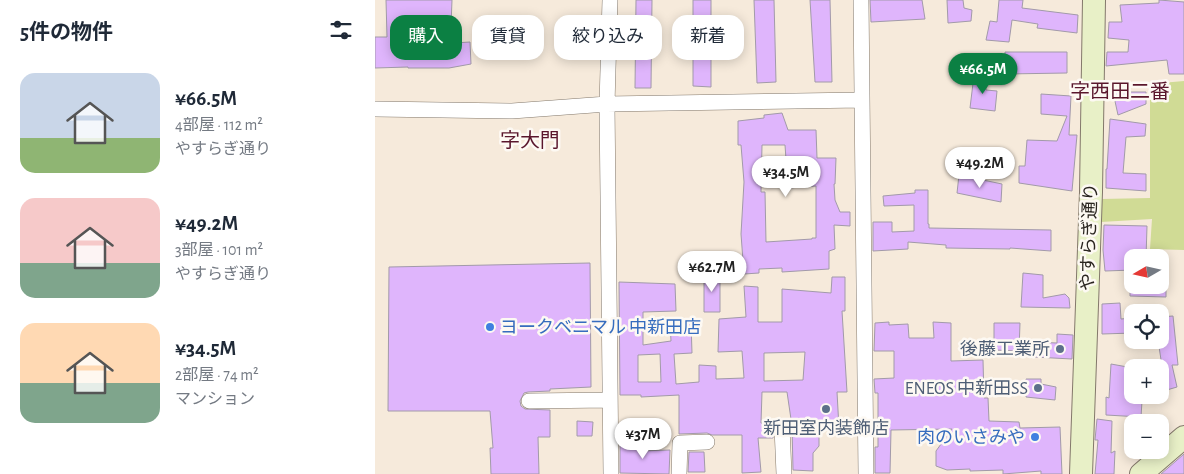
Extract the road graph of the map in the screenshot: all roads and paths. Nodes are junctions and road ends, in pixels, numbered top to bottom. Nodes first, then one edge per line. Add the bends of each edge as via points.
1 (610, 0) edge
2 (861, 0) edge
3 (1095, 0) edge
4 (862, 100) junction
5 (607, 104) junction
6 (375, 109) edge
7 (609, 400) junction
8 (529, 401) dead end
9 (783, 427) dead end
10 (1184, 437) edge
11 (707, 442) dead end
12 (611, 474) edge
13 (679, 474) edge
14 (783, 474) edge
15 (866, 474) edge
16 (1081, 474) edge
17 (1141, 474) edge

1 - 5 street
2 - 4 street
3 - 16 street, やすらぎ通り
4 - 5 street
4 - 15 street
5 - 6 street via 512,111
5 - 7 street
7 - 8 street
7 - 12 street
9 - 14 street
10 - 17 street
11 - 13 street via 680,443

